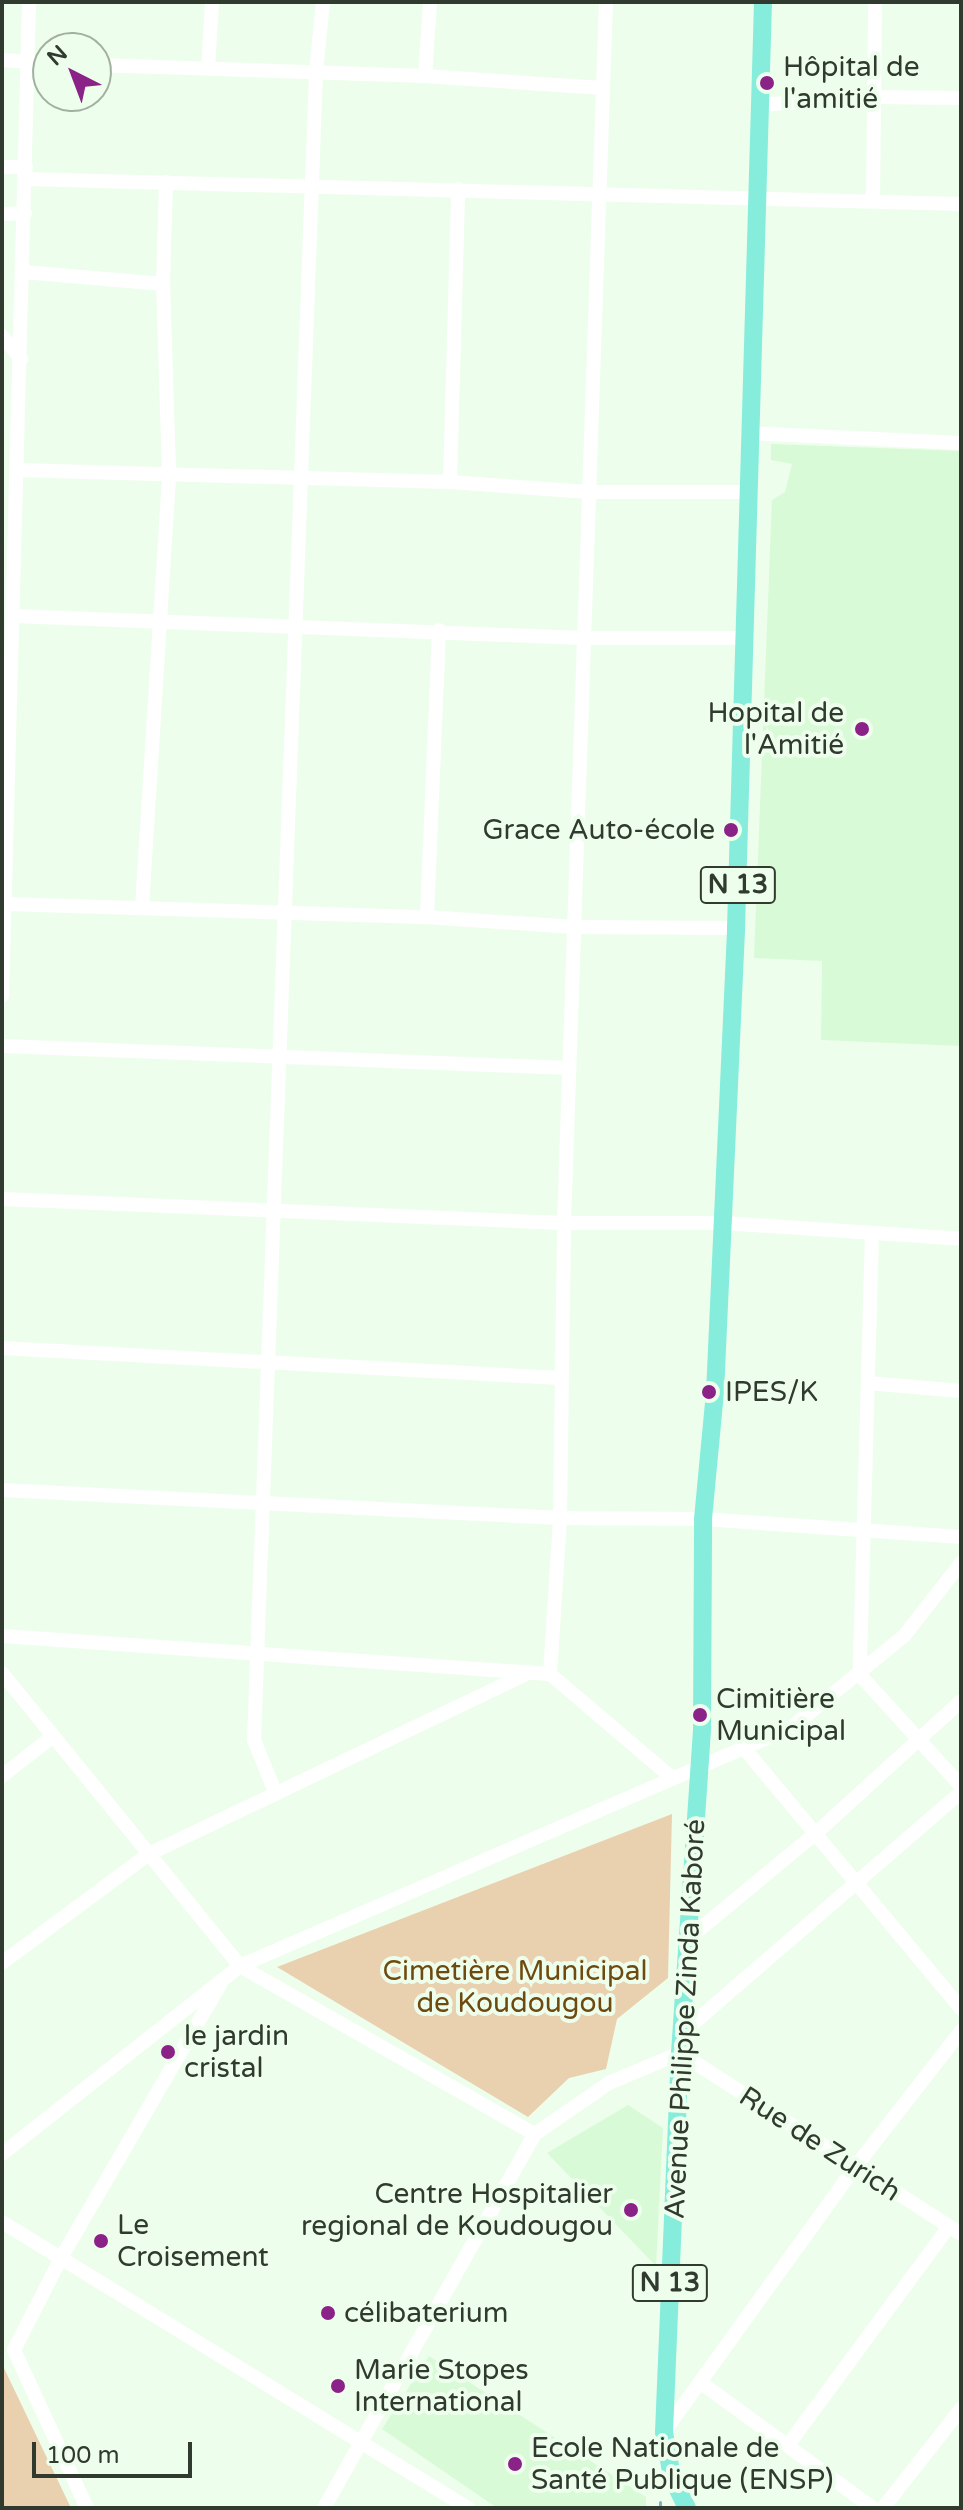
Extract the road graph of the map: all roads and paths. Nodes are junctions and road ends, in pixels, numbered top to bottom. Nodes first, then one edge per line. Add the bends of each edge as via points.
1 (29, 2) edge
2 (212, 2) edge
3 (323, 2) edge
4 (430, 2) edge
5 (606, 2) edge
6 (763, 2) edge
7 (875, 2) edge
8 (2, 60) edge
9 (25, 63) junction
10 (32, 63) edge
11 (112, 65) edge
12 (208, 68) junction
13 (316, 72) junction
14 (425, 76) junction
15 (603, 88) junction
16 (874, 97) junction
17 (961, 98) edge
18 (759, 105) junction
19 (2, 167) edge
20 (26, 173) junction
21 (166, 182) junction
22 (312, 186) junction
23 (458, 189) junction
24 (602, 194) junction
25 (758, 197) junction
26 (873, 200) junction
27 (961, 204) edge
28 (25, 213) junction
29 (2, 214) edge
30 (23, 272) junction
31 (163, 284) junction
32 (2, 336) edge
33 (21, 359) junction
34 (748, 433) junction
35 (961, 443) edge
36 (17, 470) junction
37 (169, 472) junction
38 (301, 479) junction
39 (450, 482) junction
40 (17, 489) junction
41 (589, 492) junction
42 (747, 492) junction
43 (2, 500) edge
44 (13, 616) junction
45 (163, 621) junction
46 (296, 624) junction
47 (439, 630) junction
48 (584, 638) junction
49 (744, 638) junction
50 (7, 641) edge
51 (142, 907) junction
52 (5, 911) edge
53 (286, 912) junction
54 (427, 917) junction
55 (575, 927) junction
56 (736, 928) junction
57 (2, 996) edge
58 (2, 1046) edge
59 (282, 1059) junction
60 (570, 1068) junction
61 (2, 1199) edge
62 (275, 1208) junction
63 (564, 1223) junction
64 (723, 1223) junction
65 (872, 1233) junction
66 (961, 1239) edge
67 (2, 1348) edge
68 (270, 1359) junction
69 (560, 1378) junction
70 (868, 1383) junction
71 (961, 1391) edge
72 (2, 1490) edge
73 (265, 1503) junction
74 (560, 1518) junction
75 (703, 1519) junction
76 (860, 1532) junction
77 (961, 1537) edge
78 (961, 1563) edge
79 (2, 1636) edge
80 (259, 1653) junction
81 (533, 1671) junction
82 (2, 1673) edge
83 (550, 1674) junction
84 (860, 1675) junction
85 (961, 1701) edge
86 (53, 1736) junction
87 (918, 1738) junction
88 (743, 1747) junction
89 (699, 1766) junction
90 (2, 1776) edge
91 (672, 1778) junction
92 (961, 1786) edge
93 (961, 1792) edge
94 (276, 1794) junction
95 (815, 1834) junction
96 (149, 1854) junction
97 (856, 1883) junction
98 (688, 1939) junction
99 (2, 1963) edge
100 (240, 1966) junction
101 (225, 1977) junction
102 (961, 2009) edge
103 (961, 2031) edge
104 (680, 2043) junction
105 (535, 2134) junction
106 (2, 2154) edge
107 (856, 2166) junction
108 (2, 2222) edge
109 (955, 2231) edge
110 (61, 2258) junction
111 (700, 2382) junction
112 (961, 2409) edge
113 (664, 2432) junction
114 (361, 2442) junction
115 (788, 2445) junction
116 (87, 2508) edge
117 (324, 2508) edge
118 (468, 2508) edge
119 (687, 2508) edge
120 (873, 2508) edge
121 (883, 2508) edge

1 - 9 street
2 - 12 street
3 - 13 street
4 - 14 street
5 - 15 street
6 - 18 main road, N 13
7 - 16 street
8 - 9 street
9 - 10 street
9 - 20 street
11 - 12 street
12 - 13 street
13 - 14 street
13 - 22 street
14 - 15 street
15 - 24 street
16 - 17 street
16 - 18 street
16 - 26 street
18 - 25 main road, N 13
19 - 20 street
20 - 21 street
20 - 28 street
21 - 22 street
21 - 31 street
22 - 23 street
22 - 38 street
23 - 24 street
23 - 39 street
24 - 25 street
24 - 41 street
25 - 26 street
25 - 34 main road, N 13
26 - 27 street
28 - 29 street
28 - 30 street
30 - 31 street
30 - 33 street
31 - 37 street
32 - 33 street
33 - 36 street
34 - 35 street
34 - 42 main road, N 13
36 - 37 street
36 - 40 street
37 - 38 street
37 - 45 street
38 - 39 street
38 - 46 street
39 - 41 street
40 - 43 street
40 - 44 street
41 - 42 street
41 - 48 street
42 - 49 main road, N 13
44 - 45 street
44 - 50 street
45 - 46 street
45 - 51 street
46 - 47 street
46 - 53 street
47 - 48 street
47 - 54 street
48 - 49 street
48 - 55 street
49 - 56 main road, N 13
50 - 52 street
51 - 52 street
51 - 53 street
52 - 57 street
53 - 54 street
53 - 59 street
54 - 55 street
55 - 56 street
55 - 60 street
56 - 64 main road, N 13
58 - 59 street
59 - 60 street
59 - 62 street
60 - 63 street
61 - 62 street
62 - 63 street
62 - 68 street
63 - 64 street
63 - 69 street
64 - 65 street
64 - 75 main road, N 13
65 - 66 street
65 - 70 street
67 - 68 street
68 - 69 street
68 - 73 street
69 - 74 street
70 - 71 street
70 - 76 street
72 - 73 street
73 - 74 street
73 - 80 street
74 - 75 street
74 - 83 street
75 - 76 street
75 - 89 main road, N 13
76 - 77 street
76 - 84 street
78 - 84 street via 904,1636
79 - 80 street
80 - 81 street
80 - 94 street via 254,1740
81 - 83 street
81 - 94 street
82 - 86 street
83 - 91 street
84 - 87 street
84 - 88 street via 792,1727
85 - 87 street
86 - 90 street
86 - 96 street
87 - 92 street
87 - 95 street
88 - 89 street
88 - 95 street
89 - 91 street
89 - 98 main road, Avenue Philippe Zinda Kaboré / N 13
91 - 100 street
93 - 97 street
94 - 96 street
95 - 97 street
95 - 98 street
96 - 99 street
96 - 100 street
97 - 102 street
97 - 104 street
98 - 104 main road, Avenue Philippe Zinda Kaboré / N 13
100 - 101 street
100 - 105 street
101 - 106 street
101 - 110 street
103 - 107 street
104 - 105 street
104 - 107 street, Rue de Zurich
104 - 113 main road, Avenue Philippe Zinda Kaboré / N 13
105 - 114 street
107 - 109 street, Rue de Zurich
107 - 111 street
108 - 110 street
109 - 115 street
110 - 114 street
110 - 116 street via 14,2350
111 - 113 street
111 - 115 street
112 - 121 street
113 - 119 main road, Avenue Philippe Zinda Kaboré / N 13 via 672,2477
114 - 117 street
114 - 118 street
115 - 120 street

